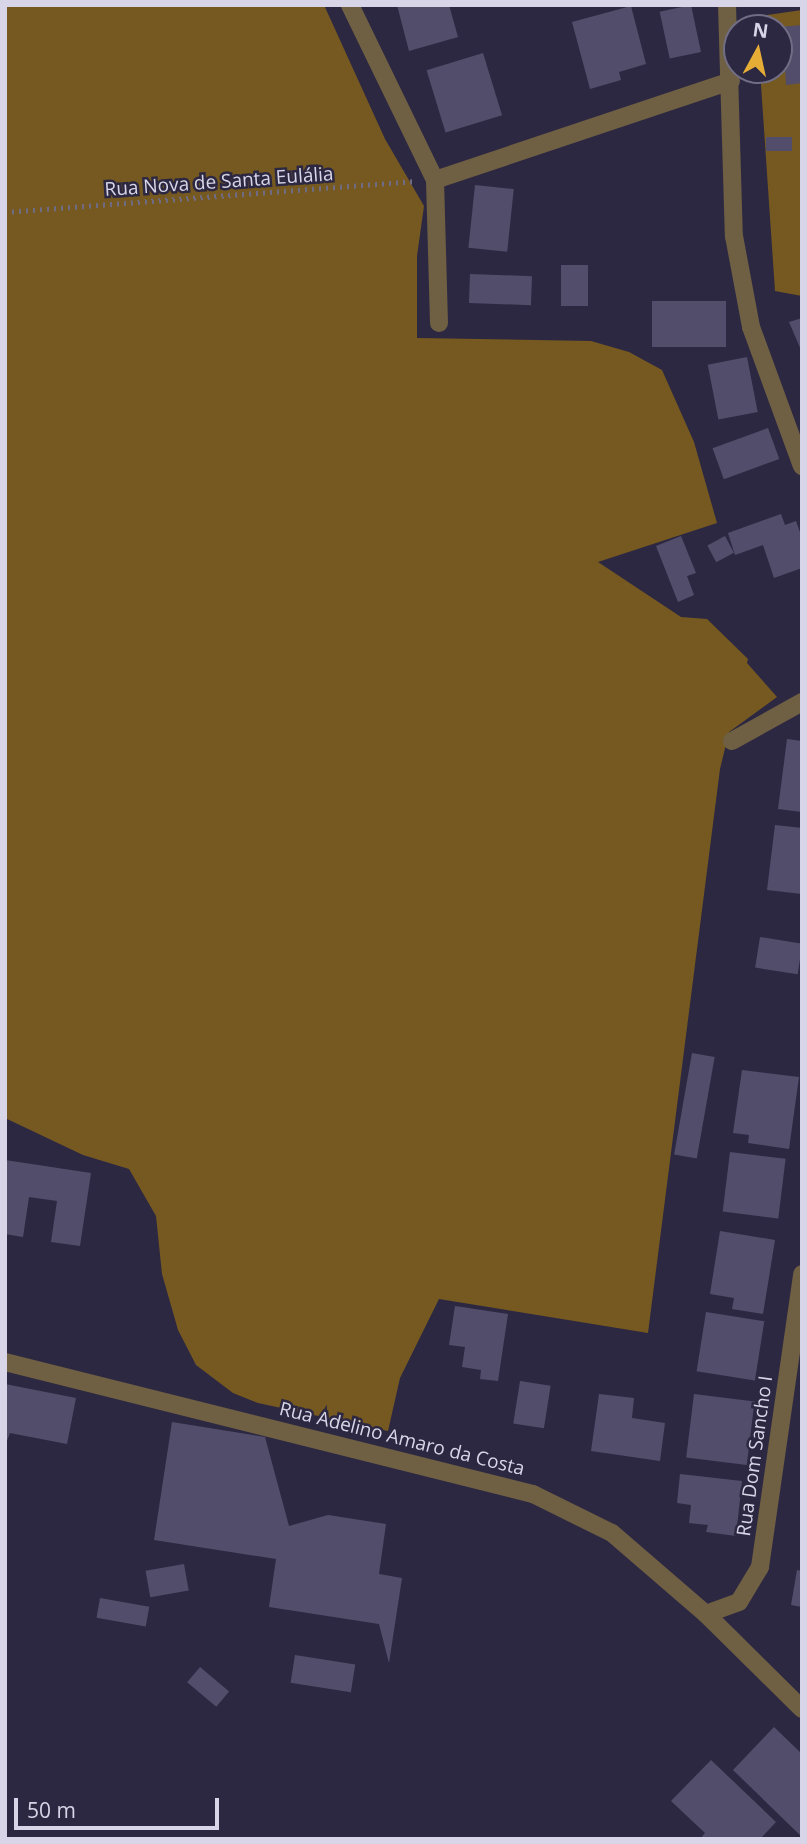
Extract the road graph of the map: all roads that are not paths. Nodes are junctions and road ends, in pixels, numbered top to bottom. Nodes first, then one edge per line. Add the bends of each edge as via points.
1 (350, 5) edge
2 (723, 84) edge
3 (731, 84) edge
4 (435, 180) junction
5 (439, 323) dead end
6 (794, 421) edge
7 (802, 467) edge
8 (802, 702) edge
9 (732, 740) dead end
10 (802, 1274) edge
11 (5, 1362) edge
12 (706, 1614) junction
13 (802, 1709) edge

1 - 4 street
2 - 4 street
3 - 6 street via 734,236 751,327
4 - 5 street
6 - 7 street
8 - 9 street
10 - 12 street, Rua Dom Sancho I via 760,1567 740,1602
11 - 12 street, Rua Adelino Amaro da Costa via 533,1494 612,1533
12 - 13 street, Rua Adelino Amaro da Costa

